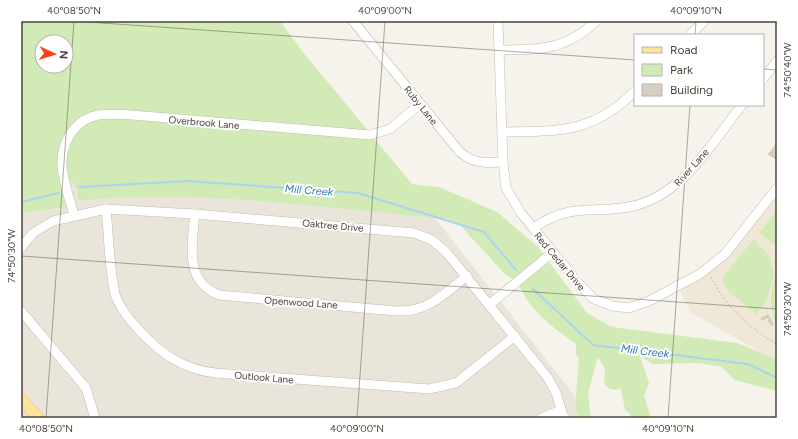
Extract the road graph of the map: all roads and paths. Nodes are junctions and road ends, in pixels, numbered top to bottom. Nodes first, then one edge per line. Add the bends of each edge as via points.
1 (353, 21) edge
2 (498, 21) edge
3 (596, 21) edge
4 (704, 21) edge
5 (691, 34) edge
6 (499, 50) junction
7 (777, 61) edge
8 (764, 78) edge
9 (634, 92) edge
10 (420, 104) junction
11 (741, 106) edge
12 (502, 132) junction
13 (503, 162) junction
14 (776, 190) edge
15 (106, 209) junction
16 (194, 214) junction
17 (74, 216) junction
18 (533, 228) junction
19 (21, 248) edge
20 (553, 252) junction
21 (707, 269) junction
22 (467, 276) junction
23 (489, 305) junction
24 (21, 311) edge
25 (515, 336) junction
26 (777, 344) edge
27 (21, 399) edge
28 (563, 414) edge
29 (38, 418) edge
30 (96, 418) edge
31 (542, 418) edge

1 - 10 street, Ruby Lane
2 - 6 street, Red Cedar Drive
3 - 6 street via 564,44 535,49
4 - 5 street
6 - 12 street, Red Cedar Drive
7 - 8 street
9 - 12 street via 614,110 581,127 550,131
10 - 13 street, Ruby Lane via 466,157 479,163
10 - 17 street, Overbrook Lane via 390,129 377,134 360,135 144,116 111,114 90,117 70,134 61,155
11 - 18 street, River Lane via 688,173 671,189 628,207 566,211
12 - 13 street, Red Cedar Drive
13 - 18 street, Red Cedar Drive via 509,194
14 - 21 street, Red Cedar Drive via 725,254
15 - 16 street, Oaktree Drive
15 - 17 street, Oaktree Drive
15 - 25 street, Outlook Lane via 113,280 123,310 158,349 179,363 195,369 215,373 429,389 456,383
16 - 22 street, Oaktree Drive via 414,233 438,244
16 - 22 street, Openwood Lane via 193,269 204,287 220,295 396,311 414,310 432,303
17 - 19 street, Oaktree Drive via 53,221 39,228
18 - 20 street, Red Cedar Drive
20 - 21 street, Red Cedar Drive via 588,294 601,303 621,308 649,302
20 - 23 street
21 - 26 path via 727,303 758,332
22 - 23 street, Oaktree Drive
23 - 25 street, Oaktree Drive
24 - 30 street via 86,388
25 - 28 street, Oaktree Drive via 548,378
27 - 29 main road
28 - 31 street

